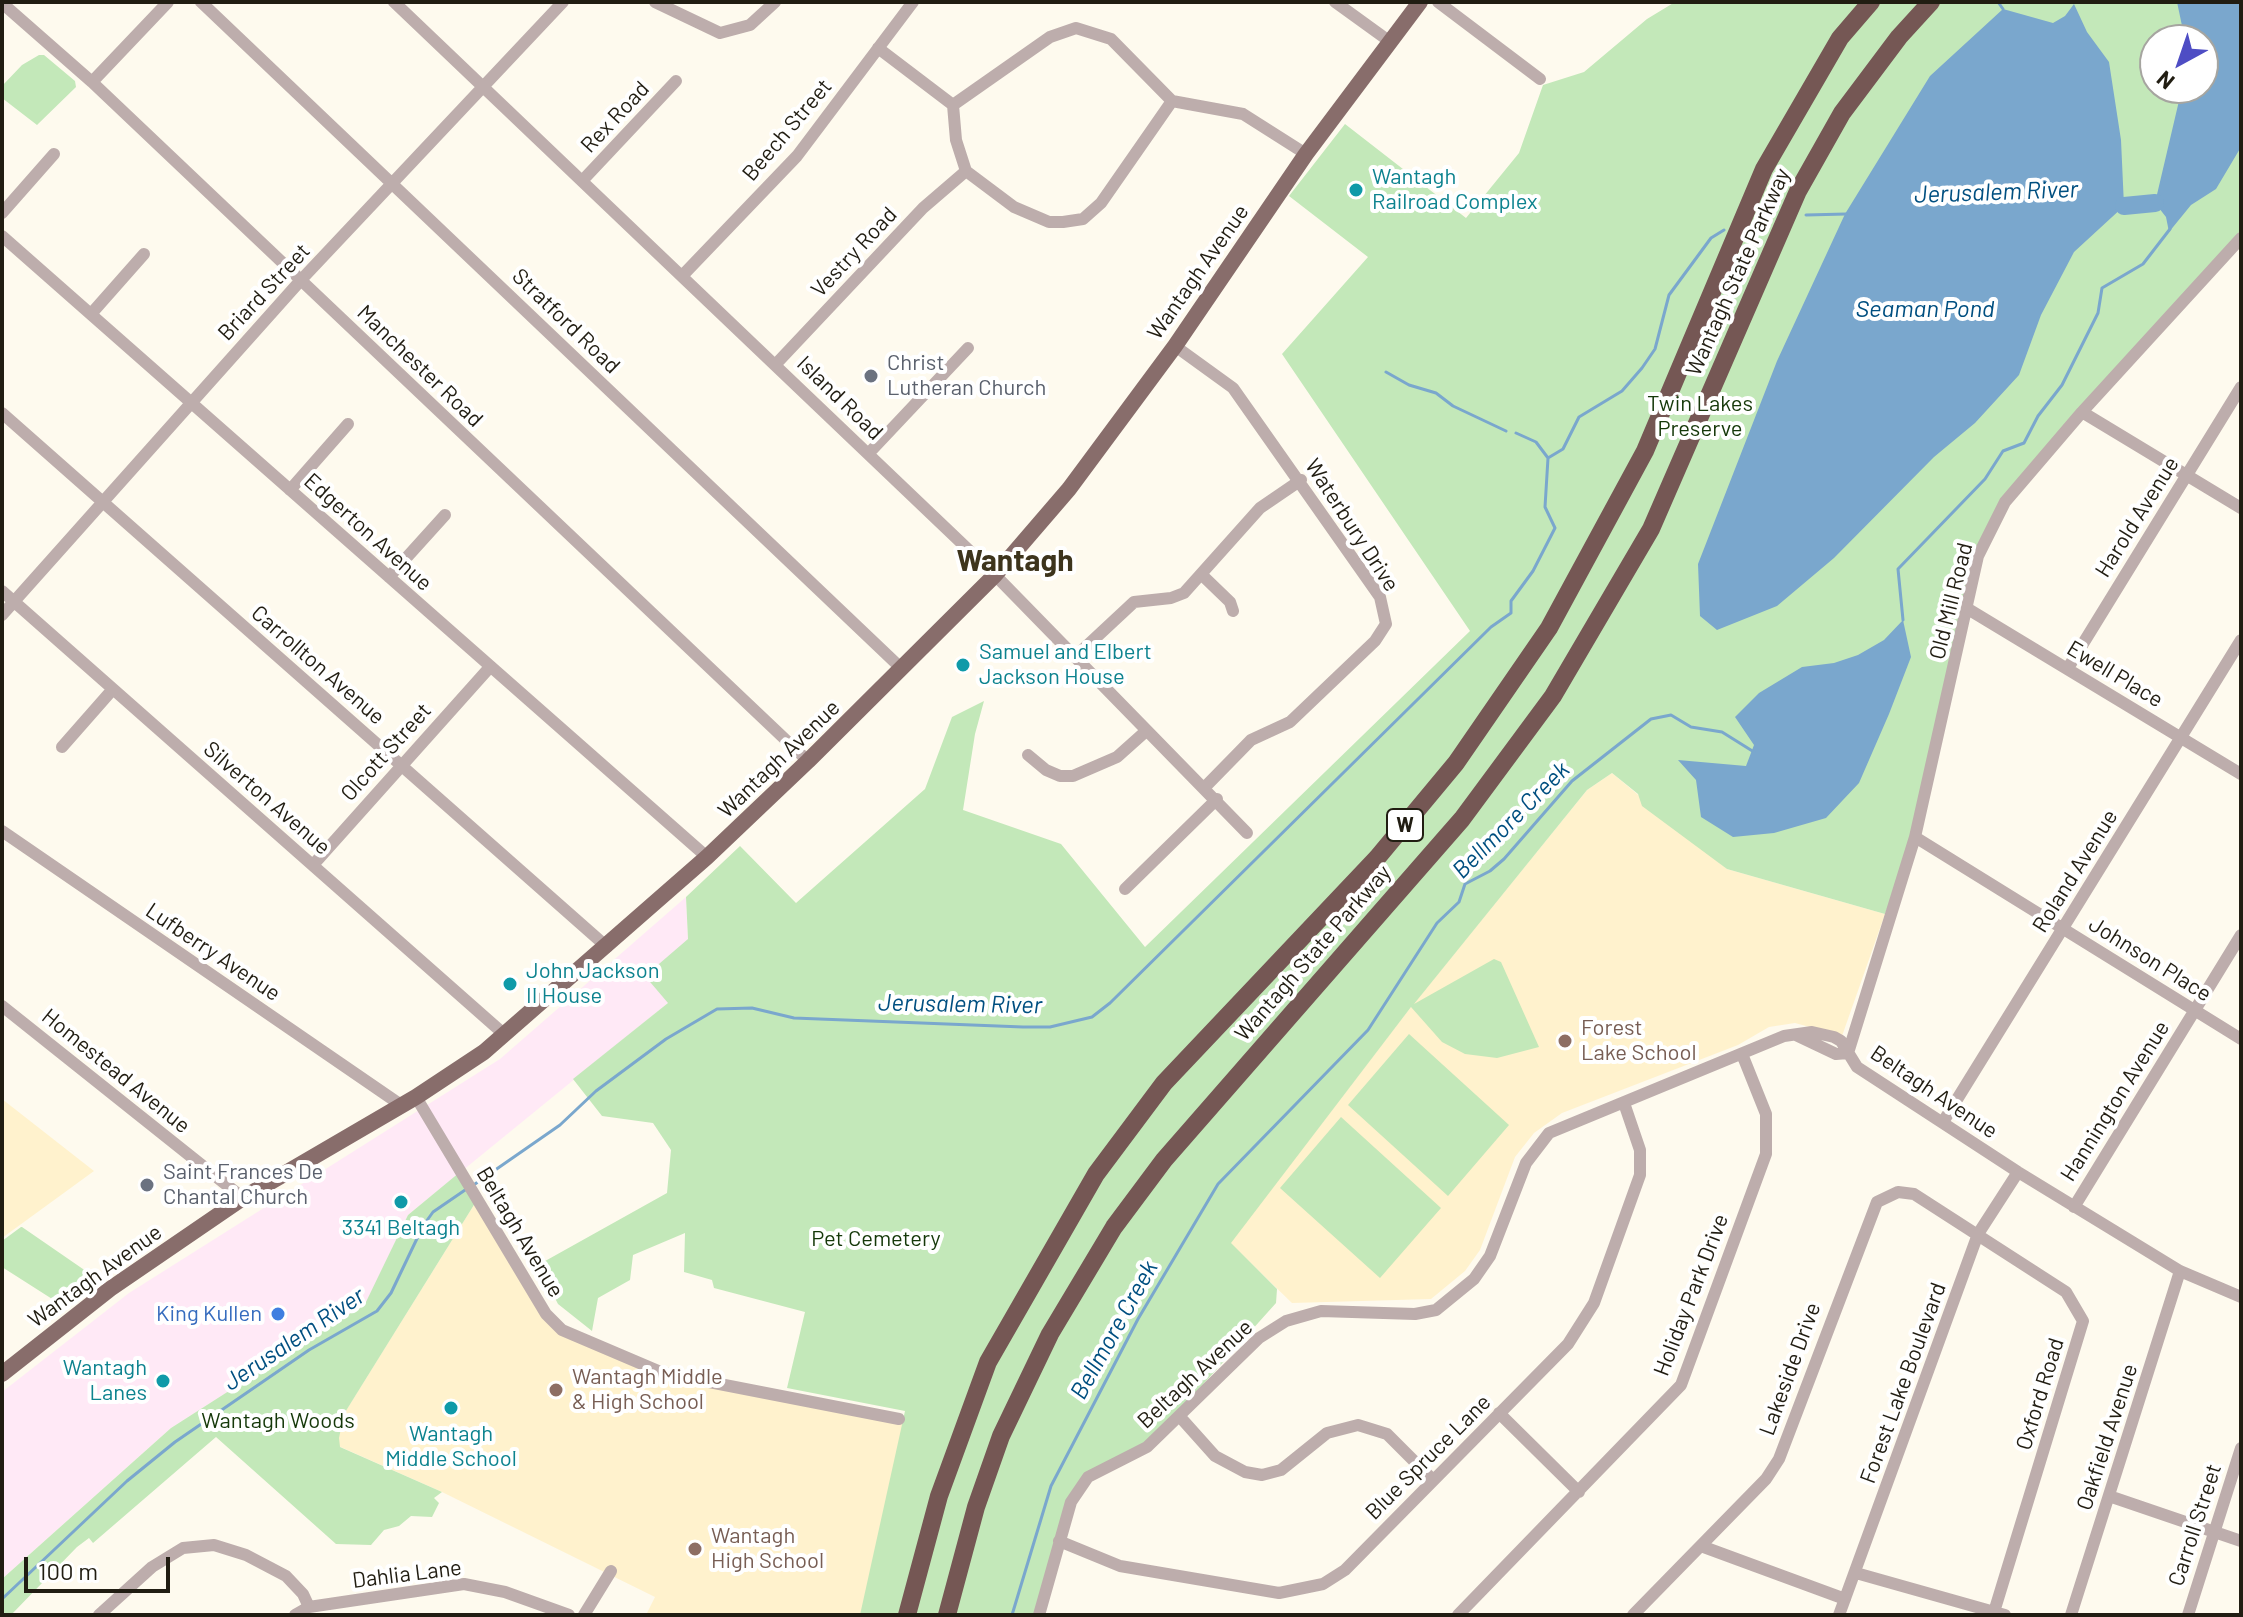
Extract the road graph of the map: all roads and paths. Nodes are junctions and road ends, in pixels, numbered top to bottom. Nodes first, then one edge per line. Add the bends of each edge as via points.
1 (168, 2) edge
2 (201, 2) edge
3 (394, 2) edge
4 (563, 2) edge
5 (655, 2) edge
6 (775, 2) edge
7 (913, 2) edge
8 (1335, 2) edge
9 (1420, 2) edge
10 (1438, 2) edge
11 (1871, 2) edge
12 (1931, 2) edge
13 (2, 3) edge
14 (1389, 41) junction
15 (878, 48) junction
16 (1540, 79) dead end
17 (676, 81) dead end
18 (92, 82) junction
19 (484, 87) junction
20 (1172, 101) junction
21 (953, 105) junction
22 (54, 154) dead end
23 (1306, 154) junction
24 (966, 171) junction
25 (582, 181) junction
26 (392, 184) junction
27 (2, 213) edge
28 (2, 236) edge
29 (2241, 238) edge
30 (144, 254) dead end
31 (682, 276) junction
32 (301, 280) junction
33 (91, 314) junction
34 (1175, 346) junction
35 (968, 348) dead end
36 (776, 364) junction
37 (2241, 387) edge
38 (190, 402) junction
39 (2082, 412) junction
40 (2, 413) edge
41 (348, 424) dead end
42 (869, 453) junction
43 (2187, 475) junction
44 (1301, 480) junction
45 (290, 490) junction
46 (102, 501) junction
47 (2241, 508) edge
48 (445, 515) dead end
49 (995, 575) junction
50 (1202, 575) junction
51 (389, 577) junction
52 (2, 591) edge
53 (14, 601) junction
54 (1968, 609) junction
55 (1233, 611) dead end
56 (2, 615) edge
57 (2241, 640) edge
58 (1075, 657) junction
59 (490, 667) junction
60 (2068, 668) junction
61 (902, 669) junction
62 (113, 689) junction
63 (1145, 732) junction
64 (2181, 737) junction
65 (62, 747) dead end
66 (1028, 755) dead end
67 (808, 761) junction
68 (401, 766) junction
69 (2241, 774) edge
70 (1205, 787) junction
71 (1217, 799) junction
72 (2, 831) edge
73 (1247, 833) dead end
74 (1915, 837) junction
75 (707, 857) junction
76 (313, 865) junction
77 (1125, 889) dead end
78 (2062, 929) junction
79 (2241, 935) edge
80 (607, 947) junction
81 (2, 1006) edge
82 (2195, 1010) junction
83 (505, 1035) junction
84 (2241, 1039) edge
85 (1848, 1053) junction
86 (1742, 1054) junction
87 (409, 1101) junction
88 (1624, 1103) junction
89 (1943, 1122) junction
90 (2018, 1172) junction
91 (243, 1198) junction
92 (2074, 1207) junction
93 (1978, 1234) junction
94 (2180, 1271) junction
95 (2240, 1295) edge
96 (2, 1374) edge
97 (1499, 1413) junction
98 (1181, 1418) junction
99 (899, 1419) dead end
100 (2241, 1448) edge
101 (1433, 1480) junction
102 (1579, 1492) junction
103 (2109, 1496) junction
104 (2214, 1530) junction
105 (1059, 1541) junction
106 (2241, 1541) edge
107 (1701, 1546) junction
108 (611, 1571) dead end
109 (1856, 1573) junction
110 (1845, 1599) junction
111 (309, 1607) junction
112 (1999, 1613) edge
113 (99, 1615) edge
114 (295, 1615) edge
115 (569, 1615) edge
116 (584, 1615) edge
117 (907, 1615) edge
118 (947, 1615) edge
119 (1039, 1615) edge
120 (1458, 1615) edge
121 (1633, 1615) edge
122 (1839, 1615) edge
123 (2071, 1615) edge
124 (2188, 1615) edge

1 - 18 street
2 - 26 street, Stratford Road
3 - 19 street, Island Road
4 - 19 street, Briard Street
5 - 6 street via 720,33 750,25
7 - 15 street, Beech Street
8 - 14 street
9 - 14 main road, Wantagh Avenue
10 - 16 street
11 - 117 highway, Wantagh State Parkway / W via 1840,38 1764,169 1645,451 1549,628 1456,763 1377,858 1164,1083 1073,1212 988,1362 939,1496
12 - 118 highway, Wantagh State Parkway / W via 1842,113 1798,191 1651,529 1553,696 1462,819 1164,1160 1114,1227 1050,1334 1001,1436
13 - 18 street, Manchester Road
14 - 23 main road, Wantagh Avenue
15 - 21 street
15 - 31 street, Beech Street via 797,156
17 - 25 street, Rex Road
18 - 32 street, Manchester Road
19 - 25 street, Island Road
19 - 26 street, Briard Street
20 - 21 street via 1111,39 1076,28 1050,37
20 - 23 street via 1243,114
20 - 24 street via 1101,203 1083,219 1049,222 1014,207
21 - 24 street
22 - 27 street
23 - 34 main road, Wantagh Avenue
24 - 36 street, Vestry Road via 923,208
25 - 31 street, Island Road
26 - 32 street, Briard Street
26 - 61 street, Stratford Road
28 - 33 street, Edgerton Avenue
29 - 39 street, Old Mill Road
30 - 33 street
31 - 36 street, Island Road
32 - 38 street, Briard Street
32 - 67 street, Manchester Road
33 - 38 street, Edgerton Avenue
34 - 44 street, Waterbury Drive via 1233,388
34 - 49 main road, Wantagh Avenue via 1069,489
35 - 42 street
36 - 42 street, Island Road
37 - 43 street, Harold Avenue
38 - 45 street, Edgerton Avenue
38 - 46 street, Briard Street
39 - 43 street
39 - 54 street, Old Mill Road via 2005,502 1978,556
40 - 46 street, Carrollton Avenue
41 - 45 street
42 - 49 street, Island Road
43 - 47 street
43 - 60 street, Harold Avenue
44 - 50 street via 1260,508
44 - 70 street, Waterbury Drive via 1380,597 1386,624 1375,641 1290,722 1251,740
45 - 51 street, Edgerton Avenue
46 - 53 street, Briard Street
46 - 68 street, Carrollton Avenue
48 - 51 street
49 - 58 street, Island Road
49 - 61 main road, Wantagh Avenue
50 - 55 street
50 - 58 street via 1178,597 1126,606
51 - 59 street, Edgerton Avenue
52 - 53 street, Silverton Avenue
53 - 56 street, Briard Street
53 - 62 street, Silverton Avenue
54 - 60 street, Ewell Place
54 - 74 street, Old Mill Road
57 - 64 street, Roland Avenue
58 - 63 street, Island Road
59 - 68 street, Olcott Street
59 - 75 street, Edgerton Avenue
60 - 64 street, Ewell Place
61 - 67 main road, Wantagh Avenue
62 - 65 street
62 - 76 street, Silverton Avenue
63 - 66 street via 1117,757 1073,776 1046,770
63 - 70 street, Island Road
64 - 69 street, Ewell Place
64 - 78 street, Roland Avenue
67 - 75 main road, Wantagh Avenue
68 - 76 street, Olcott Street
68 - 80 street, Carrollton Avenue
70 - 71 street, Island Road
71 - 73 street, Island Road
71 - 77 street
72 - 87 street, Lufberry Avenue
74 - 78 street, Johnson Place
74 - 85 street, Old Mill Road
75 - 80 main road, Wantagh Avenue
76 - 83 street, Silverton Avenue
78 - 82 street, Johnson Place
78 - 89 street, Roland Avenue
79 - 82 street, Hannington Avenue
80 - 83 main road, Wantagh Avenue
81 - 91 street, Homestead Avenue
82 - 84 street, Johnson Place
82 - 92 street, Hannington Avenue
83 - 87 main road, Wantagh Avenue
85 - 86 street, Beltagh Avenue via 1834,1037 1812,1032 1774,1039
85 - 89 street, Beltagh Avenue via 1857,1067
86 - 88 street, Beltagh Avenue
86 - 102 street, Holiday Park Drive via 1766,1114 1766,1154 1692,1360 1681,1385
87 - 91 main road, Wantagh Avenue
87 - 99 street, Beltagh Avenue via 467,1183 546,1314 562,1330 663,1373
88 - 97 street, Blue Spruce Lane via 1640,1150 1640,1175 1594,1303 1568,1344
88 - 98 street, Beltagh Avenue via 1567,1123 1542,1140 1526,1163 1490,1256 1456,1297 1436,1310 1415,1314 1321,1311 1286,1321 1259,1338
89 - 90 street, Beltagh Avenue
90 - 92 street, Beltagh Avenue
90 - 93 street, Forest Lake Boulevard
91 - 96 main road, Wantagh Avenue via 103,1294
92 - 94 street, Beltagh Avenue
93 - 107 street, Lakeside Drive via 1914,1194 1898,1192 1877,1202 1779,1459
93 - 109 street, Forest Lake Boulevard
93 - 112 street, Oxford Road via 2066,1292 2083,1321
94 - 95 street, Beltagh Avenue
94 - 103 street, Oakfield Avenue
97 - 101 street, Blue Spruce Lane
97 - 102 street
98 - 101 street via 1215,1456 1245,1472 1281,1470 1327,1433 1358,1425 1387,1434
98 - 105 street, Beltagh Avenue via 1147,1447 1088,1477 1071,1502
100 - 104 street, Carroll Street
101 - 105 street, Blue Spruce Lane via 1345,1570 1304,1591 1279,1593 1120,1566
102 - 120 street, Holiday Park Drive
103 - 104 street
103 - 123 street, Oakfield Avenue
104 - 106 street
104 - 124 street, Carroll Street
105 - 119 street, Beltagh Avenue
107 - 110 street
107 - 121 street, Lakeside Drive
108 - 116 street
109 - 110 street, Forest Lake Boulevard
109 - 112 street
110 - 122 street, Forest Lake Boulevard
111 - 113 street via 286,1576 214,1545 183,1548 152,1567
111 - 114 street, Dahlia Lane
111 - 115 street, Dahlia Lane via 464,1584

